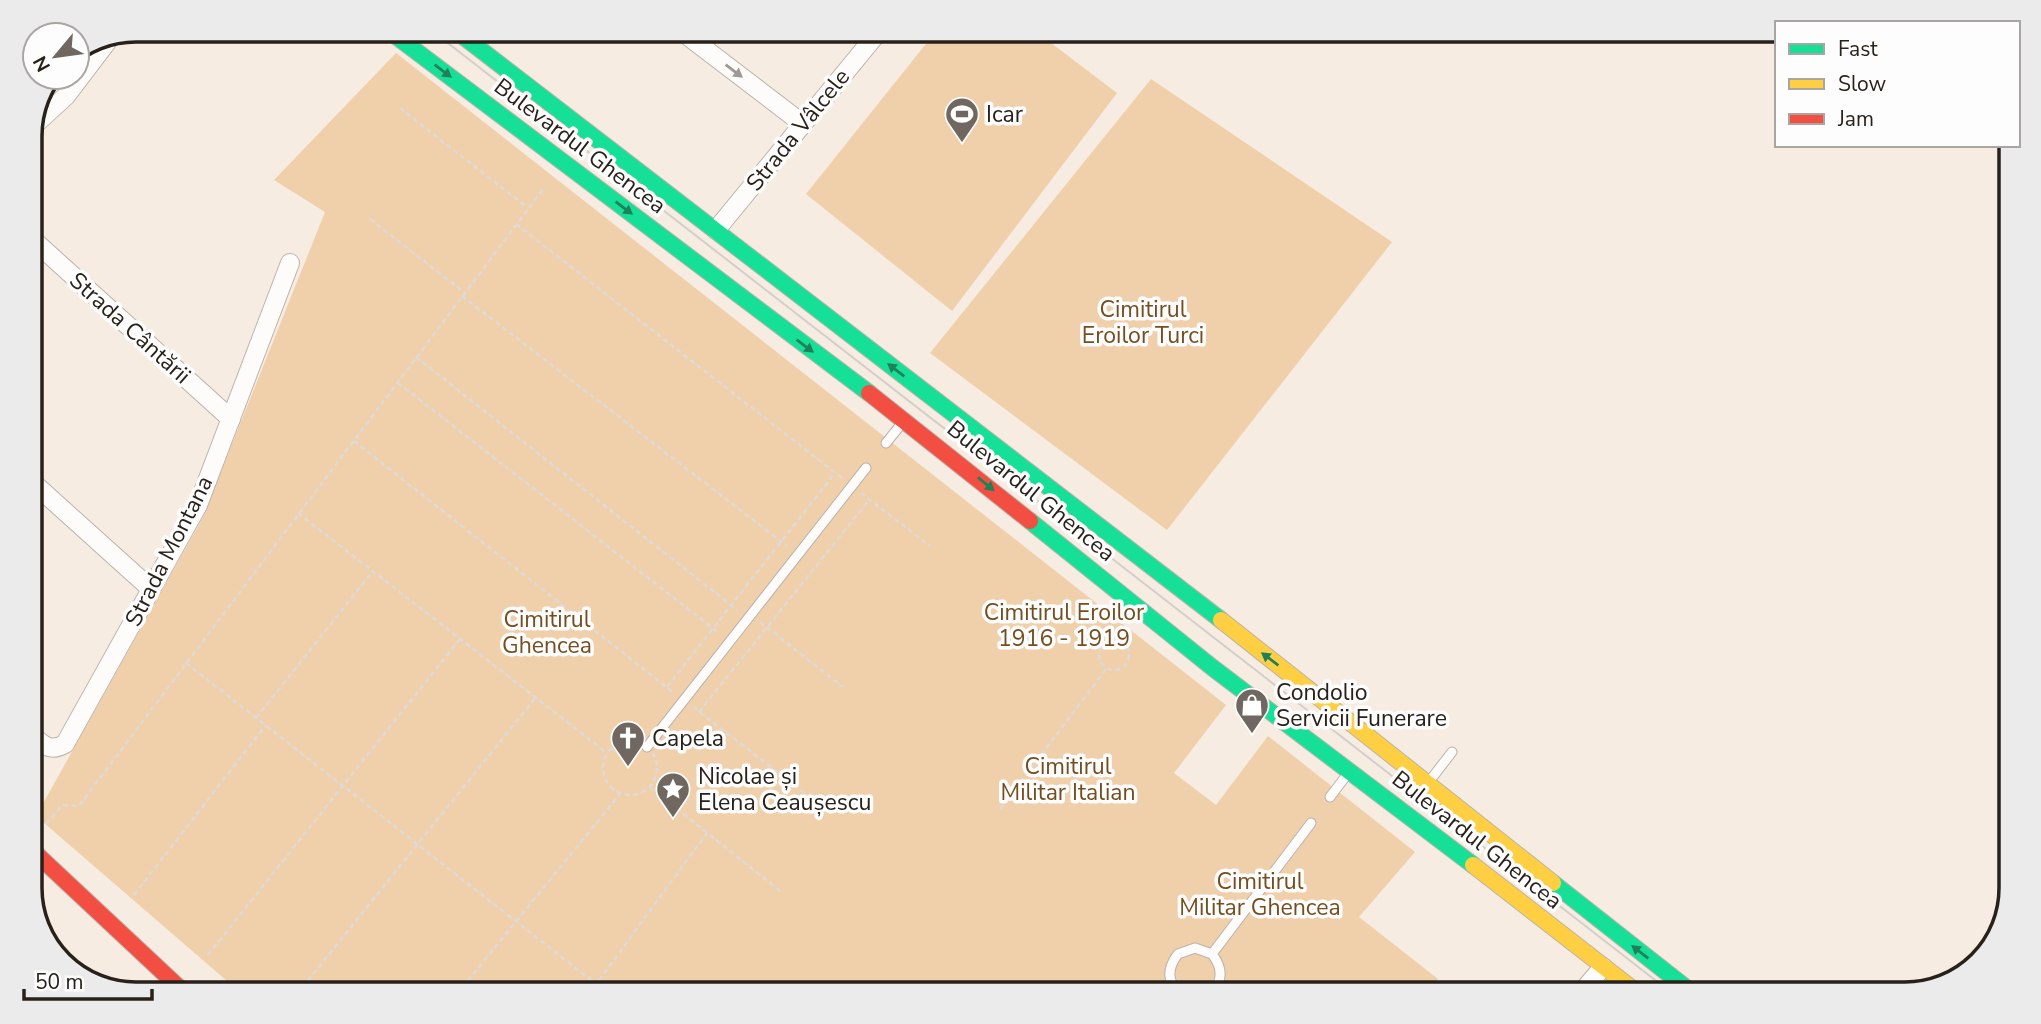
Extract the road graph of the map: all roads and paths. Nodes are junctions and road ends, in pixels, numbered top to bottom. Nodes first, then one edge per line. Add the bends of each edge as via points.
1 (404, 42) edge
2 (471, 42) edge
3 (696, 42) edge
4 (870, 42) edge
5 (102, 48) edge
6 (400, 108) dead end
7 (45, 116) edge
8 (803, 124) junction
9 (544, 188) dead end
10 (528, 208) junction
11 (370, 219) dead end
12 (516, 224) junction
13 (716, 230) junction
14 (42, 248) edge
15 (290, 263) dead end
16 (463, 294) junction
17 (416, 358) junction
18 (397, 382) junction
19 (925, 392) junction
20 (231, 419) junction
21 (904, 420) junction
22 (353, 440) junction
23 (886, 443) dead end
24 (866, 468) dead end
25 (835, 473) junction
26 (852, 486) junction
27 (42, 491) edge
28 (869, 500) junction
29 (298, 513) junction
30 (781, 542) junction
31 (930, 546) dead end
32 (798, 555) junction
33 (373, 571) junction
34 (151, 589) junction
35 (731, 606) junction
36 (749, 617) junction
37 (767, 627) junction
38 (713, 629) junction
39 (460, 639) junction
40 (730, 642) junction
41 (186, 663) junction
42 (1107, 668) junction
43 (667, 687) junction
44 (843, 687) dead end
45 (536, 697) junction
46 (684, 700) junction
47 (699, 712) junction
48 (256, 718) junction
49 (265, 725) junction
50 (42, 744) edge
51 (647, 747) junction
52 (1452, 752) dead end
53 (607, 753) junction
54 (1361, 756) junction
55 (1427, 784) junction
56 (342, 786) junction
57 (650, 788) junction
58 (620, 794) junction
59 (807, 795) dead end
60 (1330, 797) dead end
61 (1000, 808) dead end
62 (1311, 823) dead end
63 (42, 828) edge
64 (708, 833) junction
65 (417, 844) junction
66 (42, 859) edge
67 (780, 891) dead end
68 (134, 895) dead end
69 (516, 922) junction
70 (1212, 954) junction
71 (208, 955) dead end
72 (1603, 967) junction
73 (173, 982) edge
74 (307, 982) edge
75 (467, 982) edge
76 (593, 982) edge
77 (597, 982) edge
78 (1172, 982) edge
79 (1218, 982) edge
80 (1590, 982) edge
81 (1623, 982) edge
82 (1679, 982) edge

1 -> 21 main road, Bulevardul Ghencea
2 - 13 main road, Bulevardul Ghencea
3 -> 8 street
4 - 8 street, Strada Vâlcele
5 - 7 street
6 - 10 path
8 - 13 street, Strada Vâlcele
9 - 10 path
10 - 12 path
11 - 16 path
12 - 16 path
12 - 25 path
19 -> 13 main road, Bulevardul Ghencea
14 - 20 street, Strada Cântării
15 - 20 street, Strada Montana
16 - 17 path
16 - 30 path
17 - 18 path
17 - 35 path
18 - 22 path
18 - 38 path
19 - 21 main road
54 -> 19 main road, Bulevardul Ghencea
20 - 34 street, Strada Montana via 198,505
21 - 23 lane
21 -> 54 main road, Bulevardul Ghencea via 1213,668
22 - 29 path
22 - 43 path
24 - 26 lane
25 - 26 path
25 - 30 path
26 - 28 path
26 - 32 lane
27 - 34 street
28 - 31 path
28 - 37 path
29 - 33 path
29 - 41 path
30 - 32 path
30 - 35 path
32 - 36 lane
33 - 39 path
33 - 48 path
34 - 50 street, Strada Montana via 65,744 47,748
35 - 36 path
35 - 38 path
36 - 37 path
36 - 40 lane
37 - 44 path
37 - 47 path
38 - 40 path
38 - 43 path
39 - 45 path
39 - 56 path
40 - 46 lane
41 - 48 path
41 - 63 path via 79,806 63,806
42 - 42 path via 1117,670 1128,662 1124,643 1115,640 1102,647 1101,661
42 - 61 path
43 - 46 path
45 - 53 path
45 - 65 path
46 - 47 path
46 - 51 lane
47 - 59 path
48 - 49 path
49 - 56 path
49 - 68 path
51 - 53 path via 621,742
51 - 57 path via 657,771
52 - 55 lane
53 - 58 path via 604,779
54 - 55 main road, Bulevardul Ghencea
54 - 60 lane
54 - 72 main road, Bulevardul Ghencea
82 -> 55 main road, Bulevardul Ghencea
56 - 65 path
56 - 71 path
57 - 58 path via 634,796
57 - 64 path
58 - 69 path
62 - 70 lane
64 - 67 path
64 - 77 path
65 - 69 path
65 - 74 path
66 - 73 main road
69 - 75 path
69 - 76 path
70 - 78 lane via 1186,950 1172,961
70 - 79 lane
72 - 80 street
72 - 81 main road, Bulevardul Ghencea

